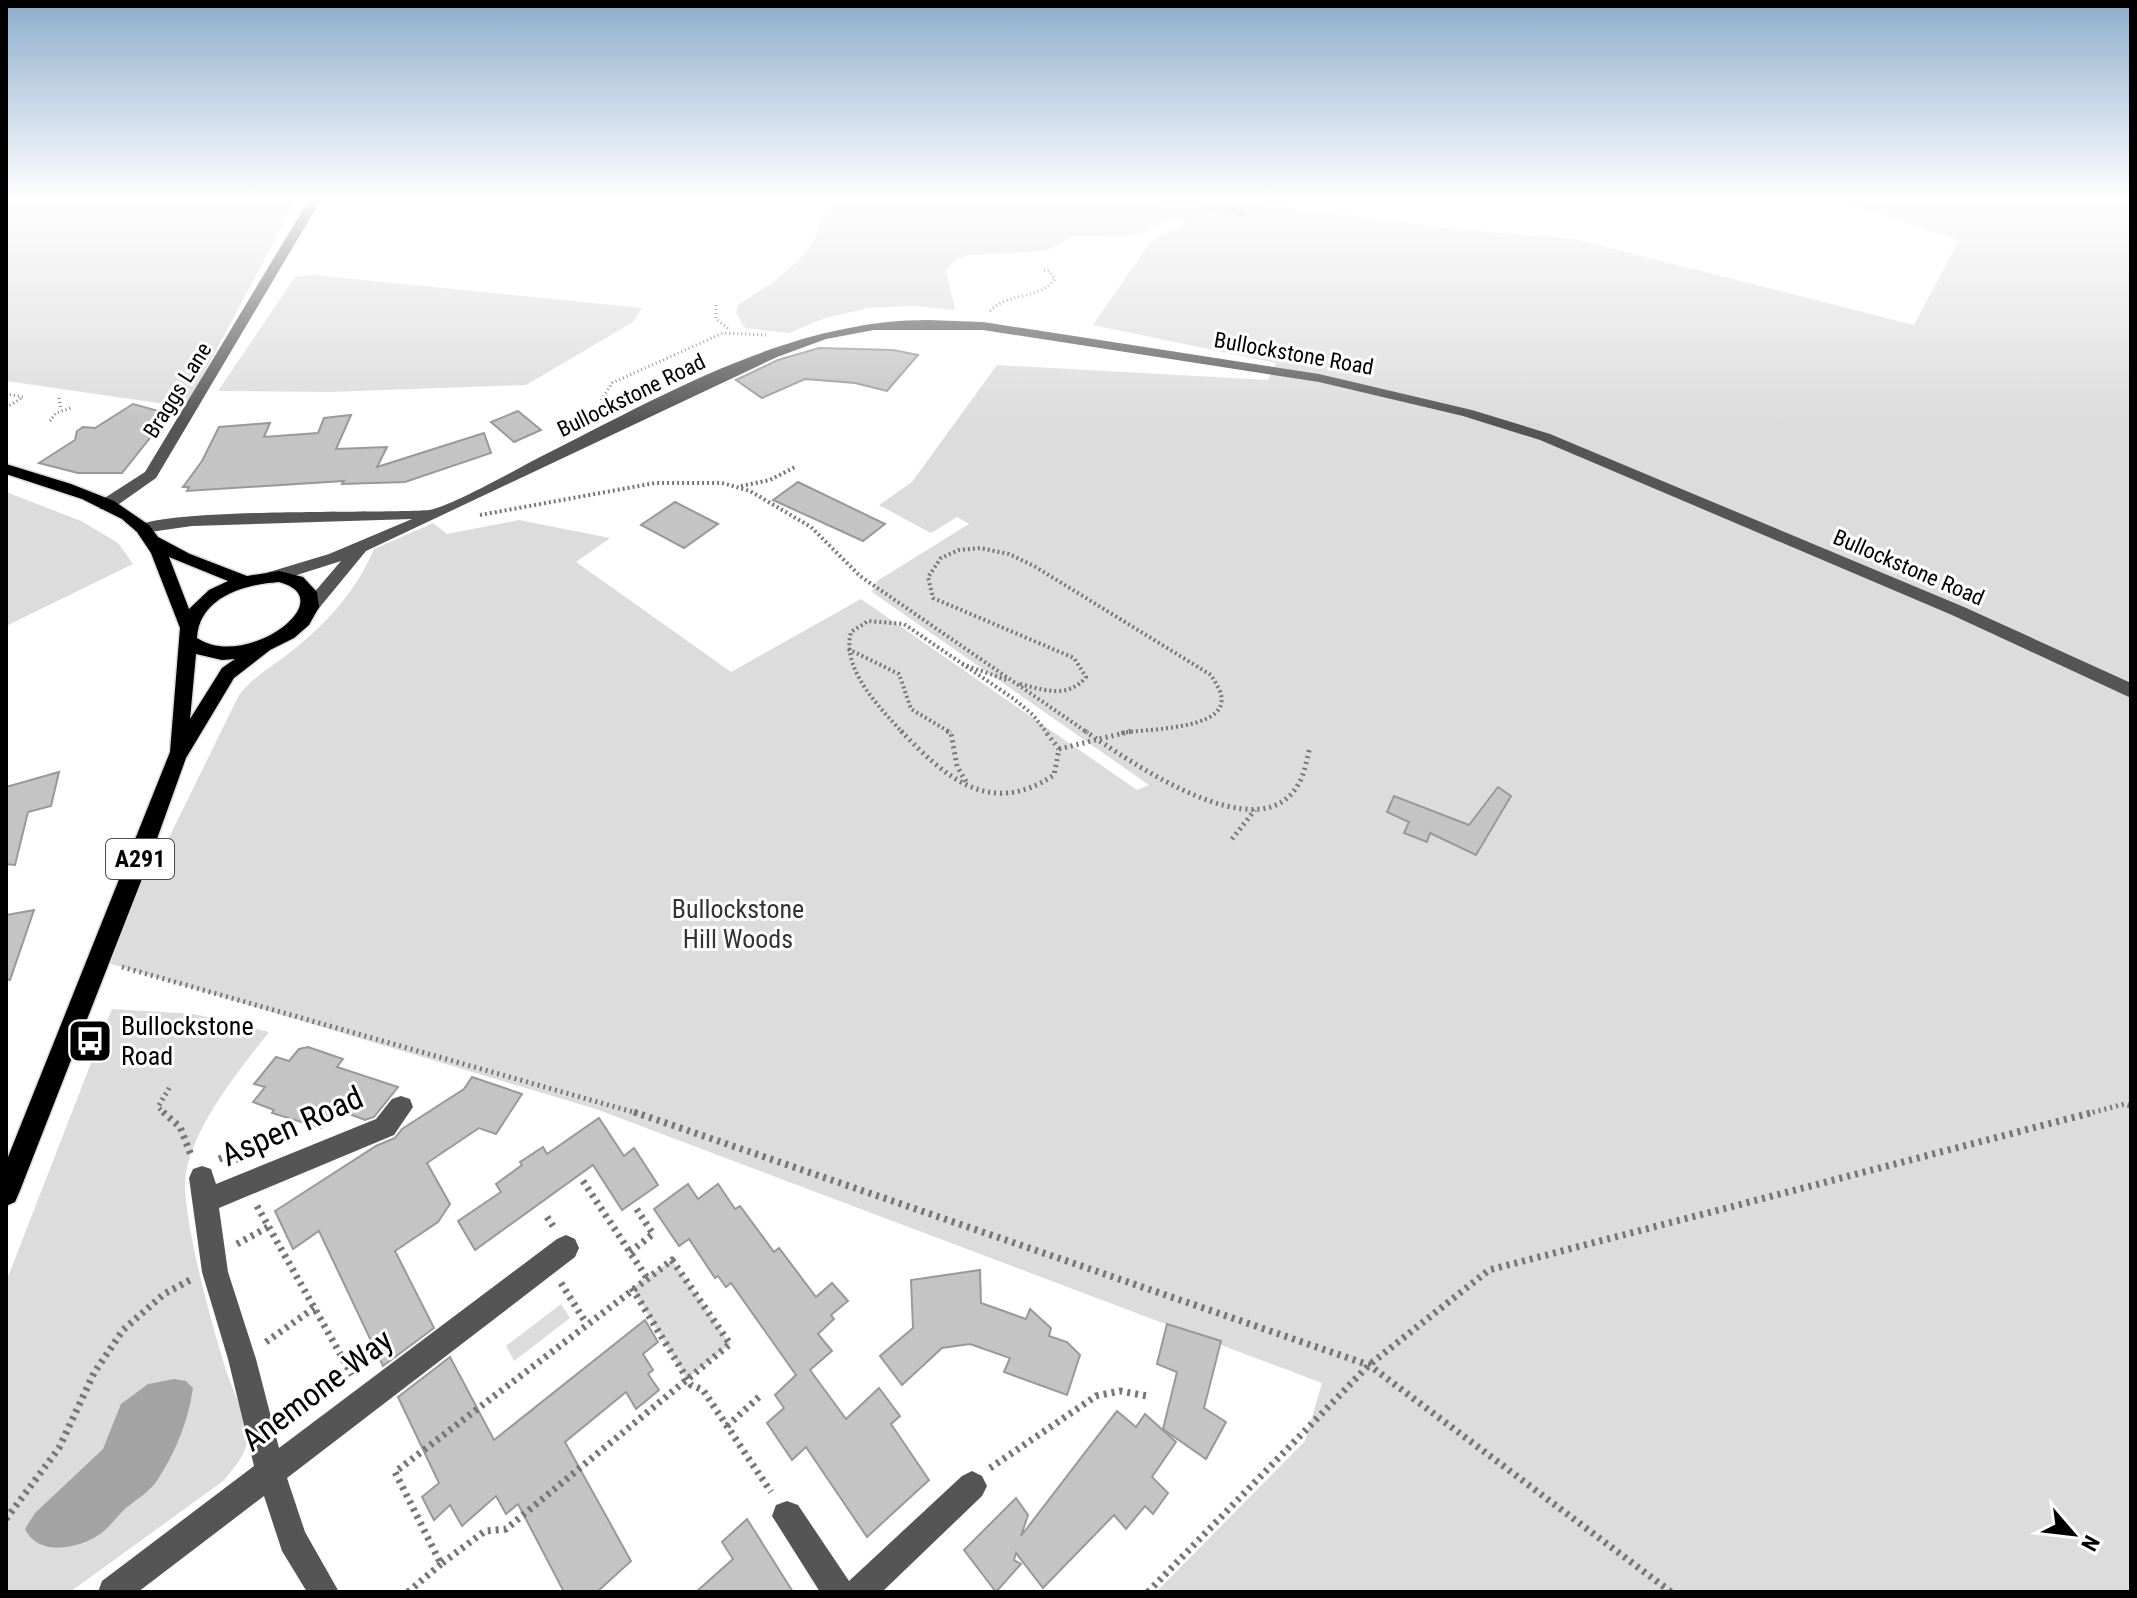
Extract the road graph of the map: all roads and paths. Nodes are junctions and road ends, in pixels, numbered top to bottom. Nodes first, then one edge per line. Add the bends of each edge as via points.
1 (272, 273) edge
2 (1050, 273) edge
3 (716, 305) dead end
4 (983, 326) junction
5 (731, 331) junction
6 (793, 344) junction
7 (6, 394) edge
8 (59, 398) dead end
9 (6, 408) edge
10 (71, 408) dead end
11 (61, 410) junction
12 (50, 421) dead end
13 (607, 430) junction
14 (795, 467) dead end
15 (6, 469) edge
16 (740, 486) junction
17 (106, 505) junction
18 (454, 506) junction
19 (434, 515) junction
20 (148, 534) junction
21 (364, 547) junction
22 (272, 577) junction
23 (245, 581) junction
24 (309, 609) junction
25 (187, 632) junction
26 (263, 647) junction
27 (848, 648) junction
28 (962, 664) junction
29 (1017, 684) junction
30 (2131, 691) edge
31 (1310, 747) dead end
32 (1059, 749) junction
33 (177, 757) junction
34 (971, 788) junction
35 (1256, 809) junction
36 (1232, 839) dead end
37 (98, 960) junction
38 (171, 1085) dead end
39 (2131, 1106) edge
40 (401, 1107) dead end
41 (583, 1181) dead end
42 (245, 1184) junction
43 (204, 1190) junction
44 (6, 1193) edge
45 (636, 1208) dead end
46 (630, 1252) junction
47 (557, 1255) joint
48 (215, 1272) junction
49 (647, 1278) junction
50 (632, 1288) junction
51 (314, 1308) junction
52 (586, 1323) junction
53 (242, 1359) junction
54 (1369, 1365) junction
55 (687, 1379) junction
56 (760, 1396) dead end
57 (1147, 1396) dead end
58 (365, 1399) junction
59 (727, 1426) junction
60 (270, 1471) junction
61 (972, 1486) joint
62 (787, 1516) joint
63 (6, 1519) edge
64 (441, 1564) junction
65 (113, 1592) edge
66 (324, 1592) edge
67 (408, 1592) edge
68 (838, 1592) edge
69 (860, 1592) edge
70 (1148, 1592) edge
71 (1671, 1592) edge

1 - 17 street, Braggs Lane via 151,475
2 - 4 path via 1053,284 1038,295 994,305
3 - 5 path via 716,319
4 - 6 street, Bullockstone Road via 887,324
4 - 30 street, Bullockstone Road via 1319,378 1545,437 1943,605
5 - 6 path via 781,336
5 - 13 path via 612,383 598,418
6 - 13 street, Bullockstone Road
7 - 9 path via 23,397
8 - 11 path
10 - 11 path
11 - 12 path
13 - 18 street, Bullockstone Road
14 - 16 path via 770,480
15 - 17 main road
16 - 18 path via 681,480 512,513 469,516
16 - 29 path via 828,541 843,563
17 - 20 main road
18 - 19 street, Bullockstone Road
19 - 20 street, Bullockstone Road via 179,520
19 - 21 street, Bullockstone Road
20 - 23 main road via 184,558
20 - 25 main road, A291
21 - 22 street, Bullockstone Road
21 - 24 street, Bullockstone Road
22 - 23 main road
22 - 24 main road via 301,583 311,599
23 - 25 main road via 206,600 193,612
24 - 26 main road via 288,633
25 - 26 main road via 205,652 223,655
25 - 33 main road, A291
26 - 33 main road, A291 via 228,673
27 - 28 path via 851,632 868,621 883,620 904,624
27 - 34 path via 879,709 951,779
27 - 34 path via 899,674 911,709 951,733 956,770
28 - 29 path
28 - 32 path via 1033,715
29 - 32 path via 1066,692 1081,686 1086,677 1074,658 933,598 927,580 947,554 989,550 1026,562 1211,675 1220,688 1218,709 1195,725 1139,729
29 - 35 path via 1183,791 1236,810
31 - 35 path via 1293,793
32 - 34 path via 1054,775 1041,785 1012,794
33 - 37 main road, A291
35 - 36 path
37 - 44 main road, A291
37 - 54 path via 603,1101
38 - 43 path via 158,1107 180,1127
39 - 54 path via 1489,1270
40 - 42 street, Aspen Road via 385,1127
41 - 46 path
42 - 43 street, Aspen Road
42 - 51 path
43 - 48 street, Aspen Road
45 - 46 path via 653,1234
46 - 49 path
47 - 52 path
47 - 58 street, Anemone Way
48 - 53 street, Aspen Road
48 - 63 path via 164,1294 123,1330 94,1373 59,1448
49 - 50 path
49 - 55 path via 672,1260 730,1344
50 - 52 path
50 - 55 path
51 - 53 path
51 - 58 path
52 - 64 path via 395,1472
53 - 60 street, Aspen Road
54 - 70 path
54 - 71 path
55 - 59 path via 703,1390
55 - 64 path via 506,1529 485,1531
56 - 59 path
57 - 61 path via 1124,1390 1086,1401 1047,1432 999,1458
58 - 60 street, Anemone Way
59 - 62 path
60 - 65 street, Anemone Way
60 - 66 street, Aspen Road via 293,1540
61 - 69 street
62 - 68 street
64 - 67 path

